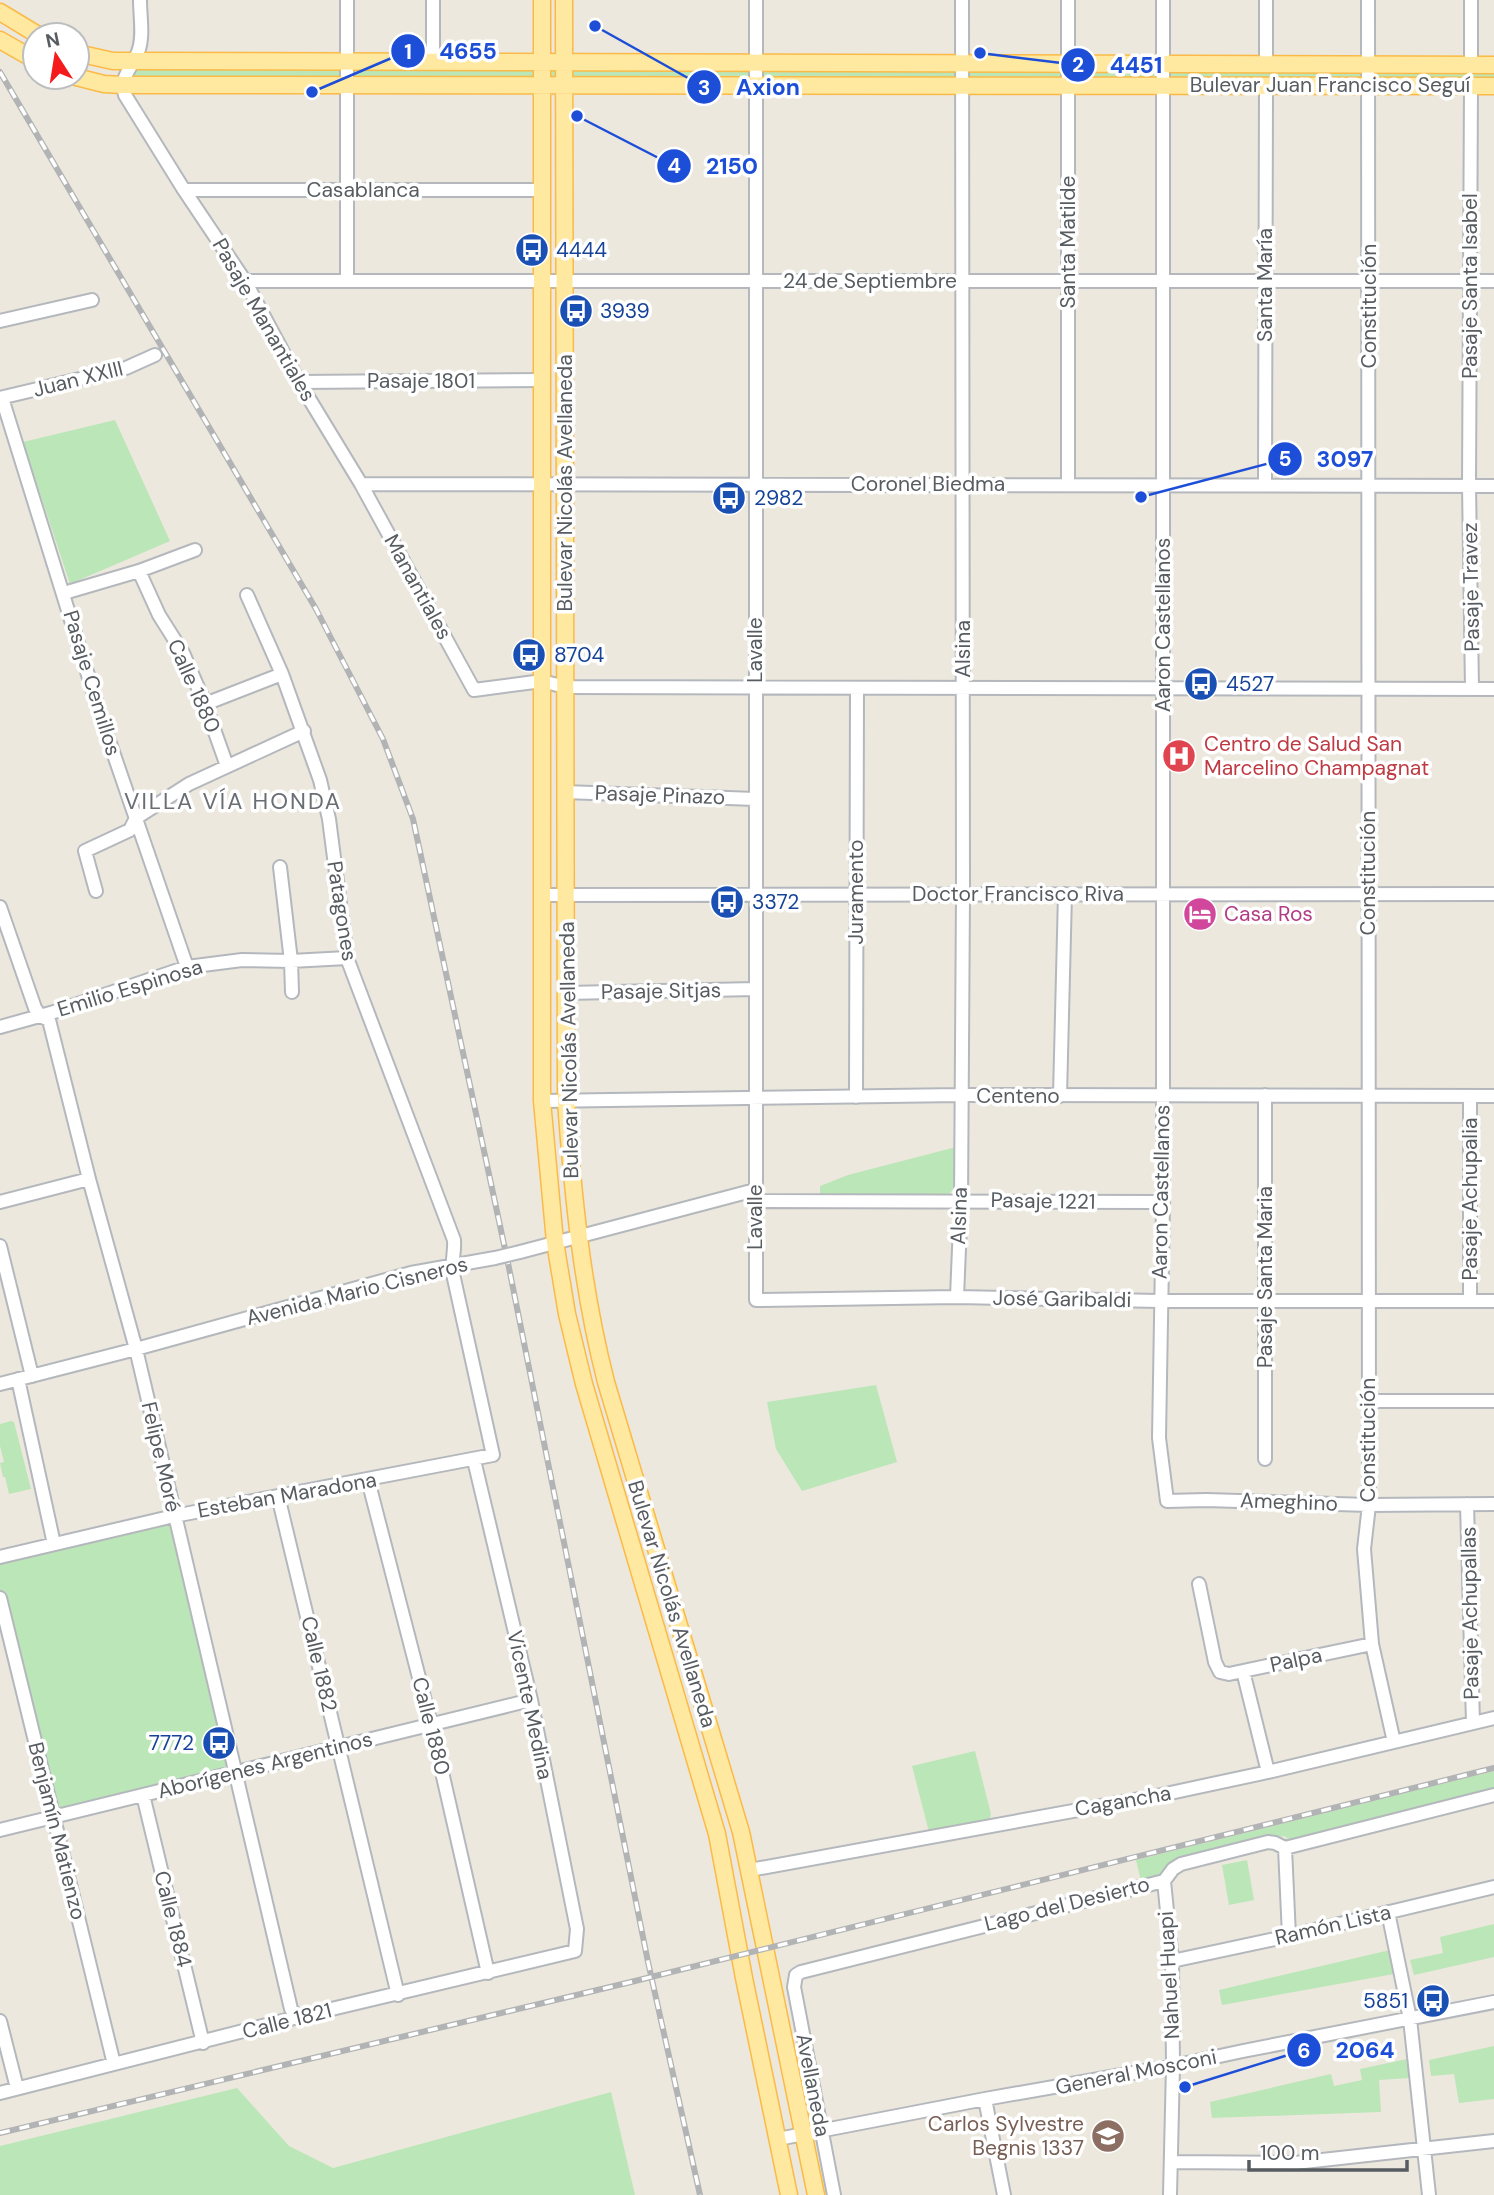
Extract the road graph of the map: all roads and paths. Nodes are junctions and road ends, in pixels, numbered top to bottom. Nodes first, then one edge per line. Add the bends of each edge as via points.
1 (141, 0) edge
2 (347, 0) edge
3 (433, 0) edge
4 (542, 0) edge
5 (564, 0) edge
6 (756, 0) edge
7 (962, 0) edge
8 (1068, 0) edge
9 (1163, 0) edge
10 (1266, 0) edge
11 (1368, 0) edge
12 (1471, 0) edge
13 (0, 12) edge
14 (21, 25) edge
15 (0, 40) edge
16 (21, 52) edge
17 (91, 56) edge
18 (133, 61) junction
19 (348, 61) junction
20 (433, 62) junction
21 (542, 63) junction
22 (564, 63) junction
23 (756, 63) junction
24 (962, 64) junction
25 (1068, 64) junction
26 (1163, 64) junction
27 (1266, 64) junction
28 (1367, 64) junction
29 (1471, 65) junction
30 (1494, 65) edge
31 (91, 80) edge
32 (123, 85) junction
33 (348, 85) junction
34 (543, 85) junction
35 (564, 85) junction
36 (756, 85) junction
37 (962, 85) junction
38 (1068, 85) junction
39 (1163, 85) junction
40 (1266, 85) junction
41 (1368, 85) junction
42 (1471, 86) junction
43 (1494, 86) edge
44 (184, 190) junction
45 (348, 190) junction
46 (543, 190) junction
47 (245, 281) junction
48 (347, 281) junction
49 (542, 281) junction
50 (564, 281) junction
51 (756, 281) junction
52 (963, 281) junction
53 (1068, 281) junction
54 (1163, 281) junction
55 (1265, 281) junction
56 (1369, 281) junction
57 (1494, 281) edge
58 (1470, 282) junction
59 (92, 300) dead end
60 (0, 321) edge
61 (155, 355) dead end
62 (542, 380) junction
63 (299, 382) junction
64 (1, 398) edge
65 (362, 484) junction
66 (542, 484) junction
67 (565, 484) junction
68 (755, 484) junction
69 (963, 485) junction
70 (1068, 485) junction
71 (1163, 485) junction
72 (1265, 485) junction
73 (1369, 485) junction
74 (1469, 485) junction
75 (1494, 486) edge
76 (195, 550) dead end
77 (139, 570) junction
78 (64, 593) junction
79 (247, 595) dead end
80 (282, 674) junction
81 (542, 681) junction
82 (565, 687) junction
83 (755, 687) junction
84 (858, 688) junction
85 (963, 688) junction
86 (1163, 688) junction
87 (1368, 688) junction
88 (1472, 689) junction
89 (1494, 689) edge
90 (205, 705) junction
91 (304, 732) junction
92 (227, 766) junction
93 (565, 792) junction
94 (755, 799) junction
95 (136, 818) junction
96 (280, 867) dead end
97 (96, 891) dead end
98 (1368, 893) junction
99 (964, 894) junction
100 (1065, 894) junction
101 (1163, 894) junction
102 (1494, 894) edge
103 (542, 895) junction
104 (566, 895) junction
105 (755, 895) junction
106 (856, 895) junction
107 (0, 907) edge
108 (346, 958) junction
109 (291, 961) junction
110 (187, 967) junction
111 (755, 989) junction
112 (292, 992) dead end
113 (566, 993) junction
114 (40, 1016) junction
115 (0, 1027) edge
116 (960, 1095) junction
117 (1265, 1095) junction
118 (1060, 1096) junction
119 (1162, 1096) junction
120 (1367, 1096) junction
121 (1470, 1096) junction
122 (1494, 1096) edge
123 (755, 1097) junction
124 (856, 1097) junction
125 (542, 1101) junction
126 (566, 1101) junction
127 (89, 1179) junction
128 (755, 1196) junction
129 (961, 1200) junction
130 (0, 1202) edge
131 (1163, 1202) junction
132 (578, 1236) junction
133 (555, 1242) junction
134 (0, 1246) edge
135 (452, 1265) junction
136 (957, 1297) junction
137 (755, 1300) joint
138 (1367, 1300) junction
139 (1160, 1301) junction
140 (1265, 1301) junction
141 (1470, 1301) junction
142 (1494, 1301) edge
143 (136, 1349) junction
144 (32, 1376) junction
145 (18, 1379) junction
146 (0, 1384) edge
147 (1368, 1401) junction
148 (1494, 1401) edge
149 (1265, 1459) dead end
150 (474, 1460) junction
151 (369, 1480) junction
152 (278, 1496) junction
153 (1167, 1501) joint
154 (1369, 1504) junction
155 (1467, 1504) junction
156 (1494, 1504) edge
157 (174, 1516) junction
158 (54, 1544) junction
159 (0, 1557) edge
160 (1199, 1584) dead end
161 (0, 1598) edge
162 (1372, 1644) junction
163 (1243, 1671) junction
164 (531, 1700) junction
165 (1494, 1718) edge
166 (1472, 1723) junction
167 (431, 1724) junction
168 (1394, 1742) junction
169 (338, 1747) junction
170 (235, 1772) junction
171 (1268, 1772) junction
172 (143, 1795) junction
173 (1494, 1795) edge
174 (54, 1817) junction
175 (0, 1830) edge
176 (1285, 1848) junction
177 (750, 1870) junction
178 (1164, 1881) junction
179 (1494, 1887) edge
180 (1388, 1912) junction
181 (1289, 1936) junction
182 (575, 1951) joint
183 (1172, 1961) junction
184 (488, 1973) junction
185 (796, 1975) joint
186 (398, 1995) junction
187 (1494, 2002) edge
188 (298, 2017) junction
189 (1410, 2019) junction
190 (0, 2021) edge
191 (203, 2042) junction
192 (114, 2064) junction
193 (1173, 2066) junction
194 (17, 2088) junction
195 (0, 2092) edge
196 (985, 2099) junction
197 (822, 2131) junction
198 (804, 2134) junction
199 (778, 2139) junction
200 (1494, 2141) edge
201 (1423, 2148) junction
202 (1171, 2162) junction
203 (789, 2195) edge
204 (817, 2195) edge
205 (834, 2195) edge
206 (1004, 2195) edge
207 (1170, 2195) edge
208 (1429, 2195) edge

1 - 18 street via 140,49
2 - 19 street
3 - 20 street
4 - 21 main road, Bulevar Nicolás Avellaneda
5 - 22 main road, Bulevar Nicolás Avellaneda
6 - 23 street, Lavalle
7 - 24 street, Alsina
8 - 25 street, Santa Matilde
9 - 26 street, Aaron Castellanos
10 - 27 street
11 - 28 street, Constitución
12 - 29 street
13 - 14 main road
15 - 16 main road
17 - 18 main road, Bulevar Juan Francisco Seguí
18 - 19 main road, Bulevar Juan Francisco Seguí
18 - 32 street
19 - 20 main road, Bulevar Juan Francisco Seguí
19 - 33 street
20 - 21 main road, Bulevar Juan Francisco Seguí
21 - 22 main road, Bulevar Juan Francisco Seguí
21 - 34 main road, Bulevar Nicolás Avellaneda
22 - 23 main road, Bulevar Juan Francisco Seguí
22 - 35 main road, Bulevar Nicolás Avellaneda
23 - 24 main road, Bulevar Juan Francisco Seguí
23 - 36 street, Lavalle
24 - 25 main road, Bulevar Juan Francisco Seguí
24 - 37 street, Alsina
25 - 26 main road, Bulevar Juan Francisco Seguí
25 - 38 street, Santa Matilde
26 - 27 main road, Bulevar Juan Francisco Seguí
26 - 39 street, Aaron Castellanos
27 - 28 main road, Bulevar Juan Francisco Seguí
28 - 29 main road, Bulevar Juan Francisco Seguí
28 - 41 street, Constitución
29 - 30 main road, Bulevar Juan Francisco Seguí
31 - 32 main road, Bulevar Juan Francisco Seguí
32 - 33 main road, Bulevar Juan Francisco Seguí
32 - 44 street, Pasaje Manantiales
33 - 34 main road, Bulevar Juan Francisco Seguí
33 - 45 street
34 - 35 main road, Bulevar Juan Francisco Seguí
34 - 46 main road, Bulevar Nicolás Avellaneda
35 - 36 main road, Bulevar Juan Francisco Seguí
35 - 50 main road, Bulevar Nicolás Avellaneda
36 - 37 main road, Bulevar Juan Francisco Seguí
36 - 51 street, Lavalle
37 - 38 main road, Bulevar Juan Francisco Seguí
37 - 52 street, Alsina
38 - 39 main road, Bulevar Juan Francisco Seguí
38 - 53 street, Santa Matilde
39 - 40 main road, Bulevar Juan Francisco Seguí
39 - 54 street, Aaron Castellanos
40 - 41 main road, Bulevar Juan Francisco Seguí
40 - 55 street, Santa María
41 - 42 main road, Bulevar Juan Francisco Seguí
41 - 56 street, Constitución
42 - 43 main road, Bulevar Juan Francisco Seguí
42 - 58 street, Pasaje Santa Isabel
44 - 45 street, Casablanca
44 - 47 street, Pasaje Manantiales
45 - 46 street, Casablanca
45 - 48 street
46 - 49 main road, Bulevar Nicolás Avellaneda
47 - 48 street, 24 de Septiembre
47 - 63 street, Pasaje Manantiales
48 - 49 street, 24 de Septiembre
49 - 50 street, 24 de Septiembre
49 - 62 main road, Bulevar Nicolás Avellaneda
50 - 51 street, 24 de Septiembre
50 - 67 main road, Bulevar Nicolás Avellaneda
51 - 52 street, 24 de Septiembre
51 - 68 street, Lavalle
52 - 53 street, 24 de Septiembre
52 - 69 street, Alsina
53 - 54 street, 24 de Septiembre
53 - 70 street, Santa Matilde
54 - 55 street, 24 de Septiembre
54 - 71 street, Aaron Castellanos
55 - 56 street, 24 de Septiembre
55 - 72 street, Santa María
56 - 58 street, 24 de Septiembre
56 - 73 street, Constitución
57 - 58 street, 24 de Septiembre
58 - 74 street, Pasaje Santa Isabel
59 - 60 street
61 - 64 street, Juan XXIII via 126,368
62 - 63 street, Pasaje 1801
62 - 66 main road, Bulevar Nicolás Avellaneda
63 - 65 street, Pasaje Manantiales
64 - 78 street, Pasaje Cemillos
65 - 66 street, Coronel Biedma
65 - 81 street, Manantiales via 474,690
66 - 67 street, Coronel Biedma
66 - 81 main road, Bulevar Nicolás Avellaneda
67 - 68 street, Coronel Biedma
67 - 82 main road, Bulevar Nicolás Avellaneda
68 - 69 street, Coronel Biedma
68 - 83 street, Lavalle
69 - 70 street, Coronel Biedma
69 - 85 street, Alsina
70 - 71 street, Coronel Biedma
71 - 72 street, Coronel Biedma
71 - 86 street, Aaron Castellanos
72 - 73 street, Coronel Biedma
73 - 74 street, Coronel Biedma
73 - 87 street, Constitución
74 - 75 street, Coronel Biedma
74 - 88 street, Pasaje Travez
76 - 77 street
77 - 78 street
77 - 90 street, Calle 1880
78 - 95 street, Pasaje Cemillos
79 - 80 street, Patagones
80 - 90 street
80 - 91 street, Patagones
81 - 82 street
81 - 103 main road, Bulevar Nicolás Avellaneda
82 - 83 street
82 - 93 main road, Bulevar Nicolás Avellaneda
83 - 84 street
83 - 94 street, Lavalle
84 - 85 street
84 - 106 street, Juramento
85 - 86 street
85 - 99 street, Alsina
86 - 87 street
86 - 101 street, Aaron Castellanos
87 - 88 street
87 - 98 street, Constitución
88 - 89 street
90 - 92 street, Calle 1880
91 - 92 street
91 - 108 street, Patagones via 329,819
92 - 95 street
93 - 94 street, Pasaje Pinazo
93 - 104 main road, Bulevar Nicolás Avellaneda
94 - 105 street, Lavalle
95 - 97 street via 130,831 85,852
95 - 110 street, Pasaje Cemillos
96 - 109 street
98 - 101 street, Doctor Francisco Riva
98 - 102 street, Doctor Francisco Riva
98 - 120 street, Constitución
99 - 100 street, Doctor Francisco Riva
99 - 106 street, Doctor Francisco Riva
99 - 116 street, Alsina
100 - 101 street, Doctor Francisco Riva
100 - 118 street
101 - 119 street, Aaron Castellanos
103 - 104 street, Doctor Francisco Riva
103 - 125 main road, Bulevar Nicolás Avellaneda
104 - 105 street, Doctor Francisco Riva
104 - 113 main road, Bulevar Nicolás Avellaneda
105 - 106 street, Doctor Francisco Riva
105 - 111 street, Lavalle
106 - 124 street, Juramento
107 - 114 street, Felipe Moré
108 - 109 street, Emilio Espinosa
108 - 135 street, Patagones via 454,1240
109 - 110 street, Emilio Espinosa via 242,960
109 - 112 street
110 - 114 street, Emilio Espinosa
111 - 113 street, Pasaje Sitjas
111 - 123 street, Lavalle
113 - 126 main road, Bulevar Nicolás Avellaneda
114 - 115 street, Emilio Espinosa
114 - 127 street, Felipe Moré via 50,1020
116 - 118 street, Centeno
116 - 124 street, Centeno
116 - 129 street, Alsina
117 - 119 street, Centeno
117 - 120 street, Centeno
117 - 140 street, Pasaje Santa Maria
118 - 119 street, Centeno
119 - 131 street, Aaron Castellanos
120 - 121 street, Centeno
120 - 138 street, Constitución
121 - 122 street, Centeno
121 - 141 street, Pasaje Achupalia
123 - 124 street, Centeno
123 - 126 street, Centeno
123 - 128 street, Lavalle
125 - 126 street, Centeno
125 - 133 main road, Bulevar Nicolás Avellaneda
126 - 132 main road, Bulevar Nicolás Avellaneda
127 - 130 street
127 - 143 street, Felipe Moré
128 - 129 street, Pasaje 1221
128 - 132 street, Avenida Mario Cisneros
128 - 137 street, Lavalle
129 - 131 street, Pasaje 1221
129 - 136 street, Alsina
131 - 139 street, Aaron Castellanos
132 - 133 street, Avenida Mario Cisneros
132 - 177 main road, Bulevar Nicolás Avellaneda via 606,1382
133 - 135 street, Avenida Mario Cisneros, bridge
133 - 199 main road, Bulevar Nicolás Avellaneda via 584,1384 717,1834
134 - 144 street
135 - 143 street, Avenida Mario Cisneros
135 - 150 street, Esteban Maradona via 493,1455
136 - 137 street, José Garibaldi
136 - 139 street, José Garibaldi
138 - 140 street, José Garibaldi
138 - 141 street, José Garibaldi
138 - 147 street, Constitución
139 - 140 street, José Garibaldi
139 - 153 street, Aaron Castellanos via 1159,1437
140 - 149 street, Pasaje Santa Maria
141 - 142 street, José Garibaldi
143 - 144 street, Avenida Mario Cisneros
143 - 157 street, Felipe Moré
144 - 145 street, Avenida Mario Cisneros
145 - 146 street, Avenida Mario Cisneros
145 - 158 street
147 - 148 street
147 - 154 street, Constitución
150 - 151 street, Esteban Maradona
150 - 164 street, Vicente Medina
151 - 152 street, Esteban Maradona
151 - 167 street, Calle 1880
152 - 157 street, Esteban Maradona
152 - 169 street, Calle 1882
153 - 154 street, Ameghino
154 - 155 street, Ameghino
154 - 162 street, Constitución via 1364,1549
155 - 156 street, Ameghino
155 - 166 street, Pasaje Achupallas
157 - 158 street, Esteban Maradona
157 - 170 street, Felipe Moré
158 - 159 street, Esteban Maradona
160 - 163 street, Palpa via 1220,1672
161 - 174 street, Benjamín Matienzo
162 - 163 street, Palpa
162 - 168 street, Constitución
163 - 171 street
164 - 167 street, Aborígenes Argentinos
164 - 182 street, Vicente Medina via 577,1929
165 - 166 street, Cagancha
166 - 168 street, Cagancha
167 - 169 street, Aborígenes Argentinos
167 - 184 street, Calle 1880
168 - 171 street, Cagancha
169 - 170 street, Aborígenes Argentinos
169 - 186 street, Calle 1882
170 - 172 street, Aborígenes Argentinos
170 - 188 street, Felipe Moré via 291,2009
171 - 177 street, Cagancha
172 - 174 street, Aborígenes Argentinos
172 - 191 street, Calle 1884
173 - 176 street, Lago del Desierto
174 - 175 street, Aborígenes Argentinos
174 - 192 street, Benjamín Matienzo
176 - 178 street, Lago del Desierto via 1268,1842 1181,1864
176 - 181 street
177 - 198 main road, Bulevar Nicolás Avellaneda
178 - 183 street, Nahuel Huapi
178 - 185 street, Lago del Desierto
179 - 180 street, Ramón Lista
180 - 181 street, Ramón Lista
180 - 189 street
181 - 183 street, Ramón Lista
182 - 184 street, Calle 1821
183 - 193 street, Nahuel Huapi
184 - 186 street, Calle 1821
185 - 197 street, Avellaneda via 794,1987
186 - 188 street, Calle 1821
187 - 189 street, General Mosconi
188 - 191 street, Calle 1821
189 - 193 street, General Mosconi
189 - 201 street
190 - 194 street
191 - 192 street, Calle 1821
192 - 194 street, Calle 1821
193 - 196 street, General Mosconi
193 - 202 street, Nahuel Huapi
194 - 195 street, Calle 1821
196 - 197 street, General Mosconi
196 - 206 street
197 - 198 street, General Mosconi
197 - 205 street, Avellaneda
198 - 199 street, General Mosconi
198 - 204 main road, Bulevar Nicolás Avellaneda
199 - 203 main road, Bulevar Nicolás Avellaneda
200 - 201 street
201 - 202 street via 1295,2163
201 - 208 street
202 - 207 street, Nahuel Huapi

